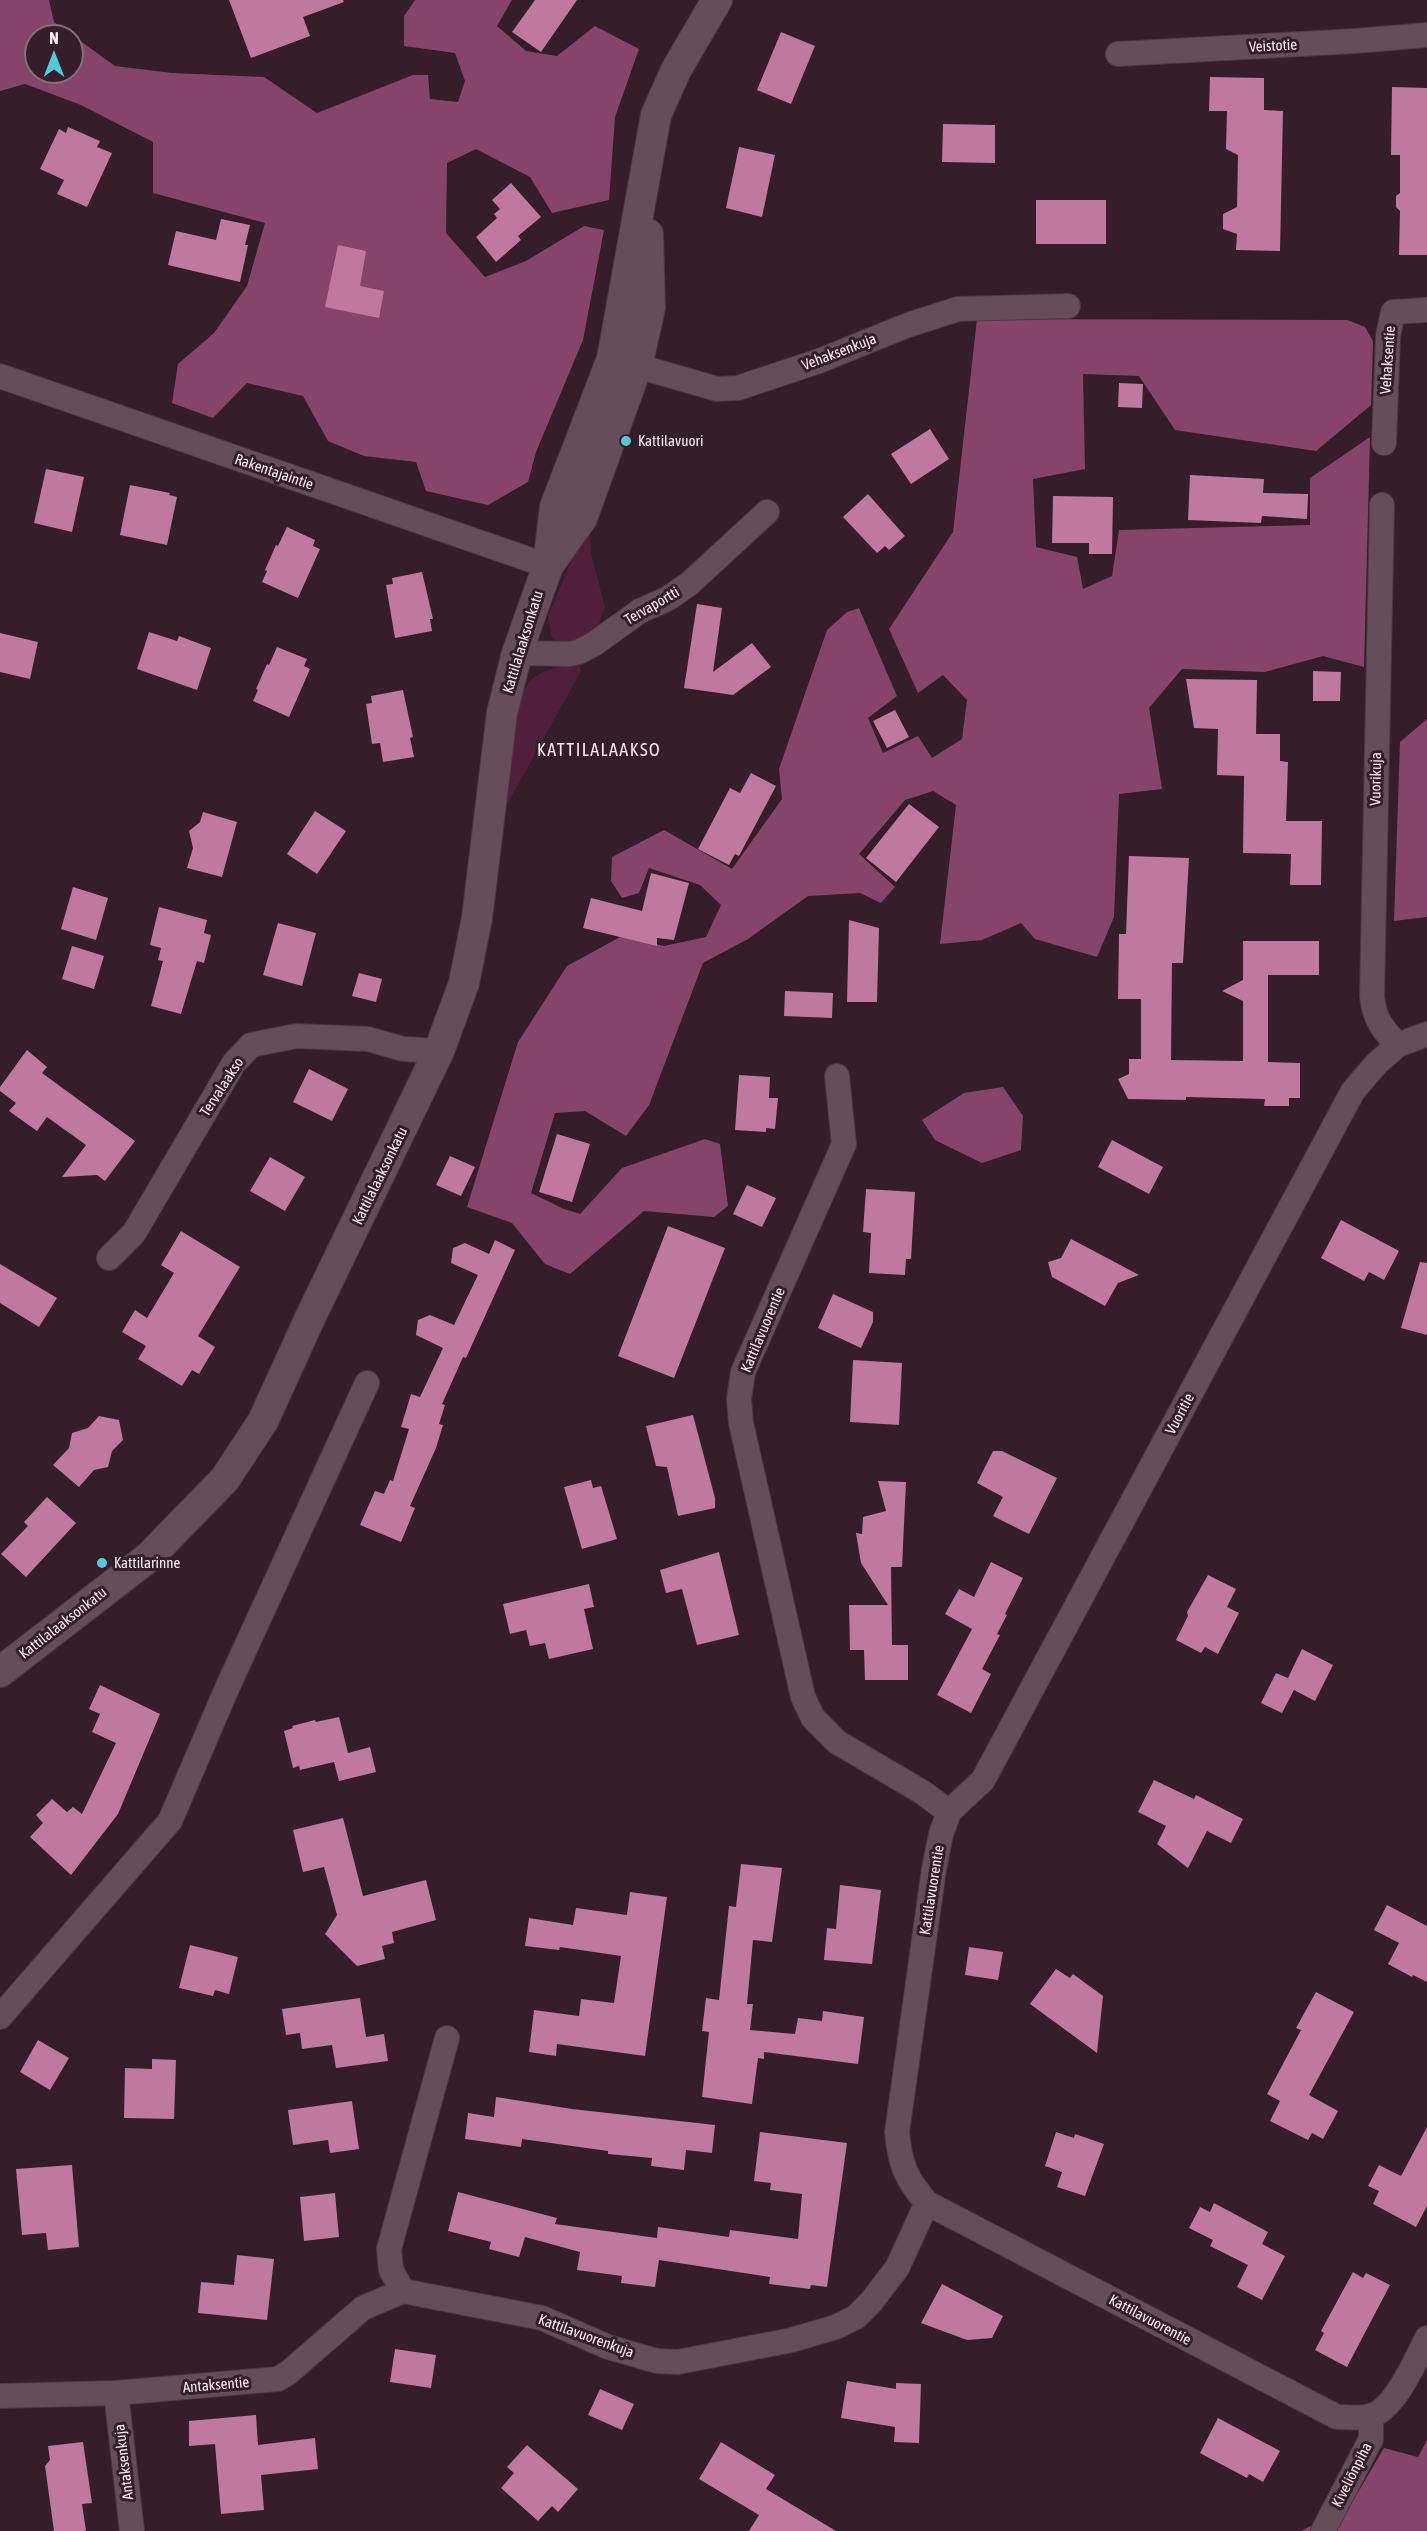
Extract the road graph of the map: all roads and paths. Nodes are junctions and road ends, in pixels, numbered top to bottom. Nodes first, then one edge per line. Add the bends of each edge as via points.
1 (717, 0) edge
2 (1427, 35) edge
3 (1118, 54) dead end
4 (1068, 306) dead end
5 (1427, 310) edge
6 (625, 363) junction
7 (0, 376) edge
8 (1384, 443) dead end
9 (1382, 505) dead end
10 (767, 512) dead end
11 (548, 566) junction
12 (517, 653) junction
13 (1427, 1034) edge
14 (1398, 1045) junction
15 (439, 1051) junction
16 (837, 1076) dead end
17 (109, 1258) dead end
18 (367, 1383) dead end
19 (0, 1672) edge
20 (949, 1812) junction
21 (0, 2017) edge
22 (447, 2038) dead end
23 (927, 2203) junction
24 (403, 2291) junction
25 (1427, 2338) edge
26 (116, 2393) junction
27 (0, 2396) edge
28 (1371, 2416) junction
29 (132, 2531) edge
30 (1323, 2531) edge

1 - 6 street, Kattilalaaksonkatu via 676,70 656,115 646,163 650,308
2 - 3 street, Veistotie
4 - 6 street, Vehaksenkuja via 958,309 738,388 717,388
5 - 8 street, Vehaksentie via 1393,312 1388,336
6 - 11 street, Kattilalaaksonkatu via 582,518
7 - 11 street, Rakentajaintie
9 - 14 street, Vuorikuja via 1372,996 1378,1024
10 - 12 street, Tervaportti via 689,584 640,611 594,644 569,654
11 - 12 street, Kattilalaaksonkatu
12 - 15 street, Kattilalaaksonkatu via 502,714 477,918 464,983
13 - 14 street, Vuoritie
14 - 20 street, Vuoritie via 1353,1091 1012,1729 983,1780
15 - 17 street, Tervalaakso via 403,1049 368,1039 296,1036 251,1045 234,1063 134,1233
15 - 19 street, Kattilalaaksonkatu via 263,1421 225,1479 149,1557
16 - 20 street, Kattilavuorentie via 844,1144 743,1372 741,1423 800,1686 813,1718 837,1742
18 - 21 street via 170,1821
20 - 23 street, Kattilavuorentie via 934,1869 897,2132 906,2176
22 - 24 street via 389,2249 390,2270
23 - 24 street, Kattilavuorenkuja via 897,2268 856,2318 792,2340 678,2362 657,2361 608,2347 542,2318
23 - 28 street, Kattilavuorentie via 1337,2417
24 - 26 street, Antaksentie via 363,2308 278,2379
25 - 28 street via 1390,2402
26 - 27 street, Antaksentie
26 - 29 street, Antaksenkuja
28 - 30 street, Kiveliönpiha via 1371,2439

